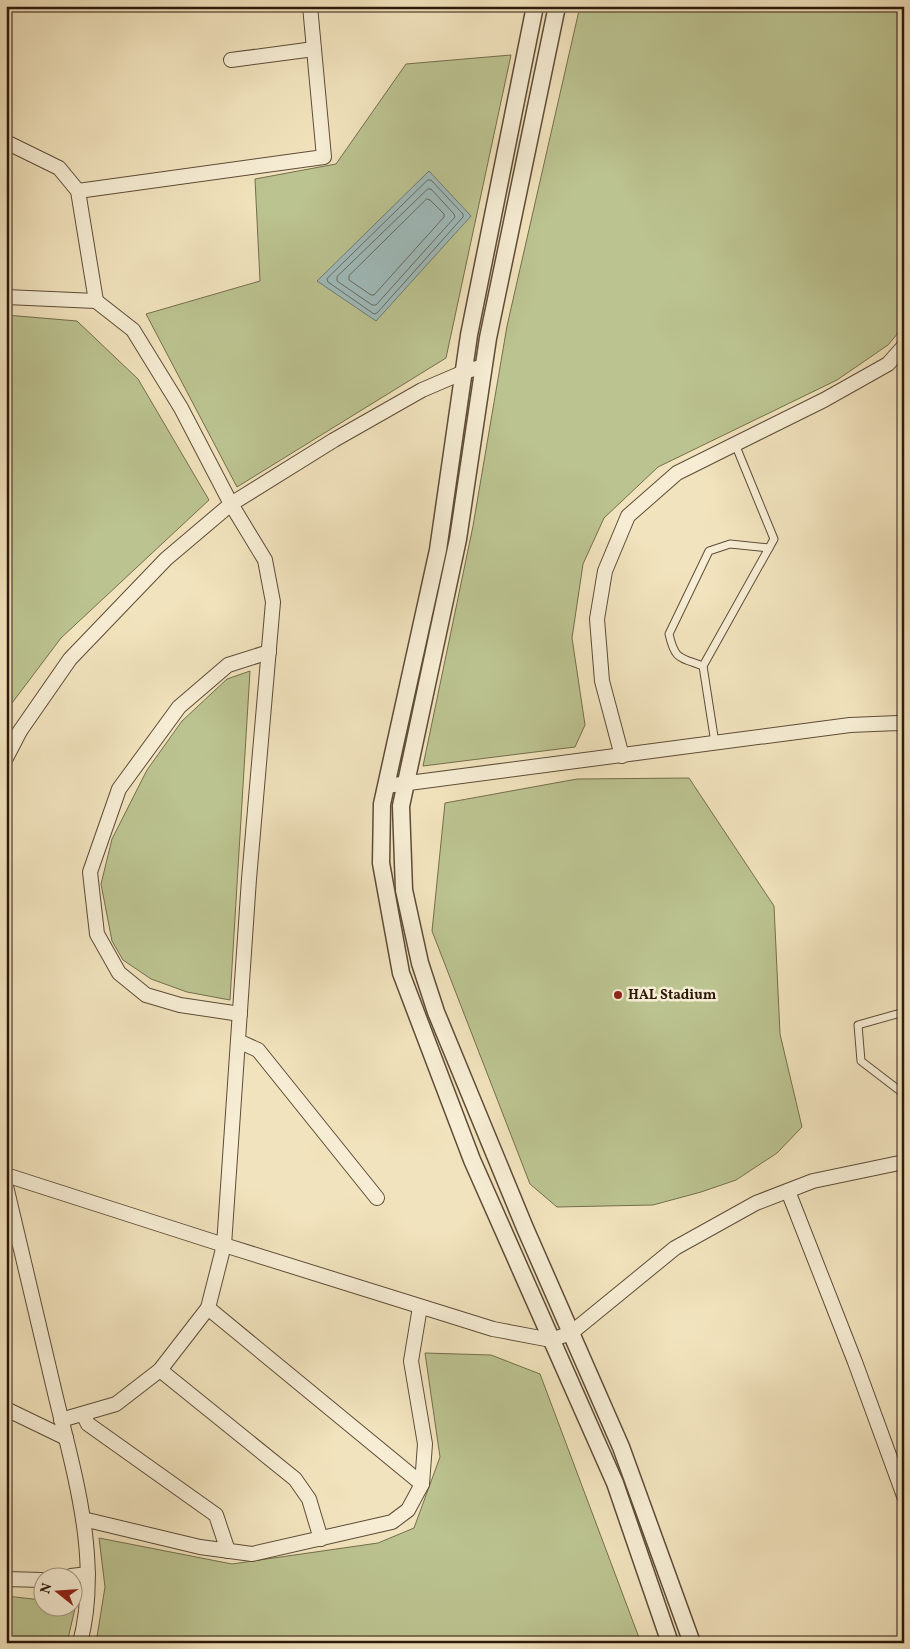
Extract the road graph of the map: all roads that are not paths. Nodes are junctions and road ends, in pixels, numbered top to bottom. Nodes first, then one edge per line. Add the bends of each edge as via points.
1 (310, 6) edge
2 (535, 6) edge
3 (557, 6) edge
4 (314, 48) junction
5 (231, 60) dead end
6 (6, 142) edge
7 (78, 191) junction
8 (6, 296) edge
9 (96, 301) junction
10 (904, 346) edge
11 (484, 366) junction
12 (464, 372) junction
13 (735, 444) junction
14 (231, 504) junction
15 (768, 548) junction
16 (269, 652) junction
17 (703, 666) junction
18 (904, 725) edge
19 (715, 744) junction
20 (622, 756) junction
21 (6, 758) edge
22 (406, 784) junction
23 (386, 786) junction
24 (904, 1012) edge
25 (240, 1014) junction
26 (238, 1041) junction
27 (904, 1094) edge
28 (904, 1162) edge
29 (6, 1175) edge
30 (6, 1186) edge
31 (788, 1191) junction
32 (377, 1198) dead end
33 (13, 1241) edge
34 (224, 1245) junction
35 (420, 1307) junction
36 (208, 1308) junction
37 (571, 1333) junction
38 (551, 1340) junction
39 (160, 1370) junction
40 (6, 1409) edge
41 (83, 1414) junction
42 (61, 1420) junction
43 (66, 1438) junction
44 (422, 1484) junction
45 (904, 1496) edge
46 (83, 1519) junction
47 (321, 1539) junction
48 (228, 1551) junction
49 (88, 1574) junction
50 (82, 1575) edge
51 (6, 1579) edge
52 (32, 1580) edge
53 (80, 1643) edge
54 (670, 1643) edge
55 (692, 1643) edge

1 - 4 street
2 - 12 street
3 - 11 street
4 - 5 street
4 - 7 street via 324,157
6 - 7 street via 59,168
7 - 9 street
8 - 9 street
9 - 14 street via 133,330 181,408
10 - 13 street via 888,364
11 - 12 street
11 - 22 street via 458,539
12 - 14 street via 422,390 342,435
12 - 23 street via 438,550
13 - 15 lane via 774,538
13 - 20 street via 677,473 628,516 605,571 597,619 602,682
14 - 16 street via 265,560 273,602
14 - 21 street via 166,560 70,659 20,731
15 - 17 lane
15 - 17 lane via 730,544 709,551 669,634 679,657
16 - 25 street
16 - 25 street via 228,665 179,707 120,789 90,872 97,934 119,973 146,995 180,1005
17 - 19 lane
18 - 19 street via 850,725
19 - 20 street
20 - 22 street
22 - 23 street
22 - 37 street via 401,806 404,890 420,963 440,1021 524,1228
23 - 38 street via 382,804 381,863 401,973 472,1160
24 - 27 lane via 858,1025 861,1061
25 - 26 street
26 - 32 street via 258,1050
26 - 34 street
28 - 31 street via 813,1181
29 - 34 street
30 - 33 street
31 - 37 street via 756,1203 675,1248
31 - 45 street
33 - 42 street
34 - 35 street
34 - 36 street
35 - 38 street via 493,1329
35 - 44 street via 411,1361 425,1444
36 - 39 street
36 - 44 street
37 - 38 street
37 - 55 street via 621,1447
38 - 54 street via 615,1483
39 - 41 street via 116,1404
39 - 47 street via 295,1479 308,1498
40 - 43 street
41 - 42 street
41 - 48 street via 88,1424 216,1515
42 - 43 street
43 - 46 street
44 - 47 street via 408,1510 392,1522
46 - 48 street
46 - 49 street
47 - 48 street via 252,1554
49 - 50 street
49 - 53 street via 88,1602
51 - 52 street

